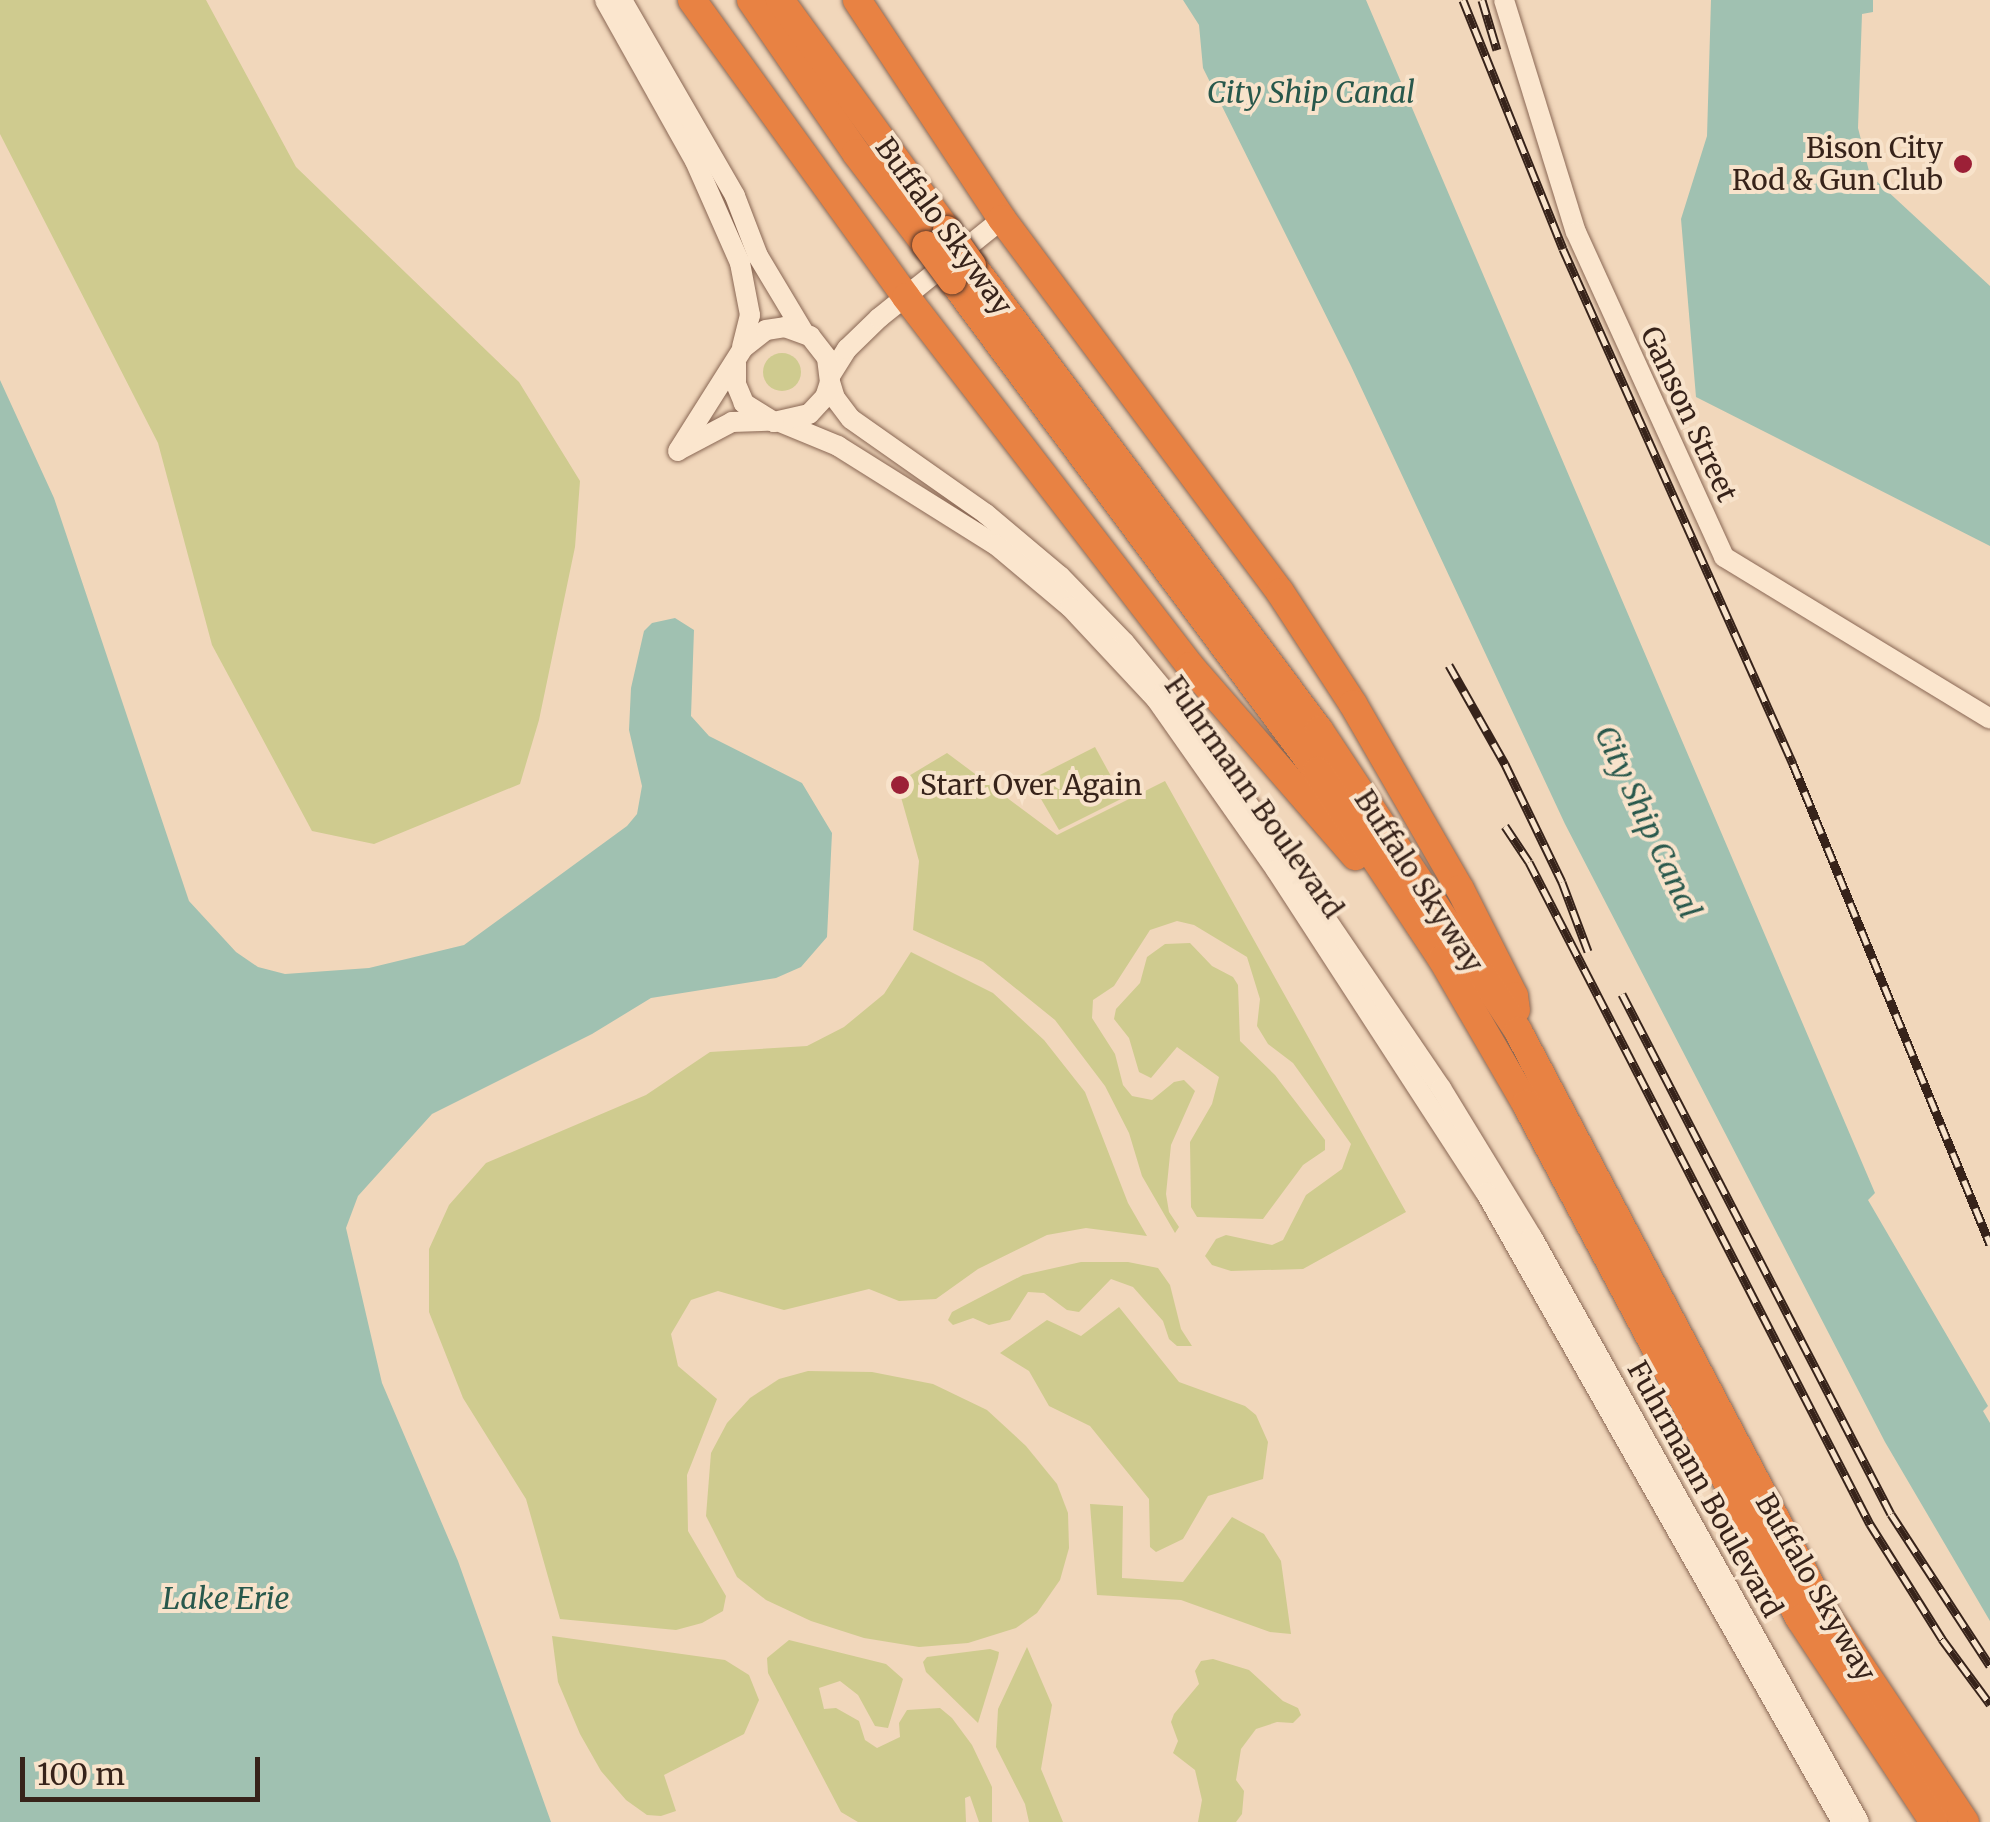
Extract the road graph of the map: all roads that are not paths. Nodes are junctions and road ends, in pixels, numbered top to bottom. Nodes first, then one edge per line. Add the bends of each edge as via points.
1 (605, 0) edge
2 (622, 0) edge
3 (692, 0) edge
4 (751, 0) edge
5 (780, 0) edge
6 (857, 0) edge
7 (1504, 0) edge
8 (1002, 219) junction
9 (936, 237) junction
10 (962, 273) junction
11 (906, 297) junction
12 (879, 318) junction
13 (807, 334) junction
14 (737, 360) junction
15 (830, 379) junction
16 (777, 422) junction
17 (1147, 680) junction
18 (1990, 719) edge
19 (1442, 958) junction
20 (1518, 1031) junction
21 (1493, 1189) junction
22 (1590, 1198) junction
23 (1842, 1822) edge
24 (1859, 1822) edge
25 (1934, 1822) edge
26 (1965, 1822) edge

1 - 14 street via 695,161 740,263 750,315
2 - 13 street, Fuhrmann Boulevard via 735,196 758,256
3 - 11 highway
4 - 9 highway, Buffalo Skyway via 856,153
5 - 9 highway, Buffalo Skyway
6 - 8 highway
7 - 18 street, Ganson Street via 1576,232 1724,557
8 - 11 street
8 - 20 highway via 1280,592 1353,704 1415,806 1514,996
9 - 10 highway, Buffalo Skyway, bridge
10 - 19 highway, Buffalo Skyway
10 - 20 highway, Buffalo Skyway via 1319,730
11 - 12 street
11 - 19 highway via 1190,666
12 - 13 street via 837,336
12 - 15 street via 847,349
13 - 14 street via 766,330
13 - 15 street, Fuhrmann Boulevard via 823,350
14 - 16 street, Fuhrmann Boulevard via 744,403
14 - 16 street via 678,450 732,422
15 - 16 street via 810,414
15 - 17 street, Fuhrmann Boulevard via 834,398 851,419 986,514 1060,576
16 - 17 street, Fuhrmann Boulevard via 838,446 996,545
17 - 21 street, Fuhrmann Boulevard
19 - 22 highway, Buffalo Skyway
20 - 22 highway, Buffalo Skyway
21 - 23 street, Fuhrmann Boulevard
21 - 24 street, Fuhrmann Boulevard via 1616,1380
22 - 25 highway, Buffalo Skyway via 1800,1619
22 - 26 highway, Buffalo Skyway via 1827,1616

